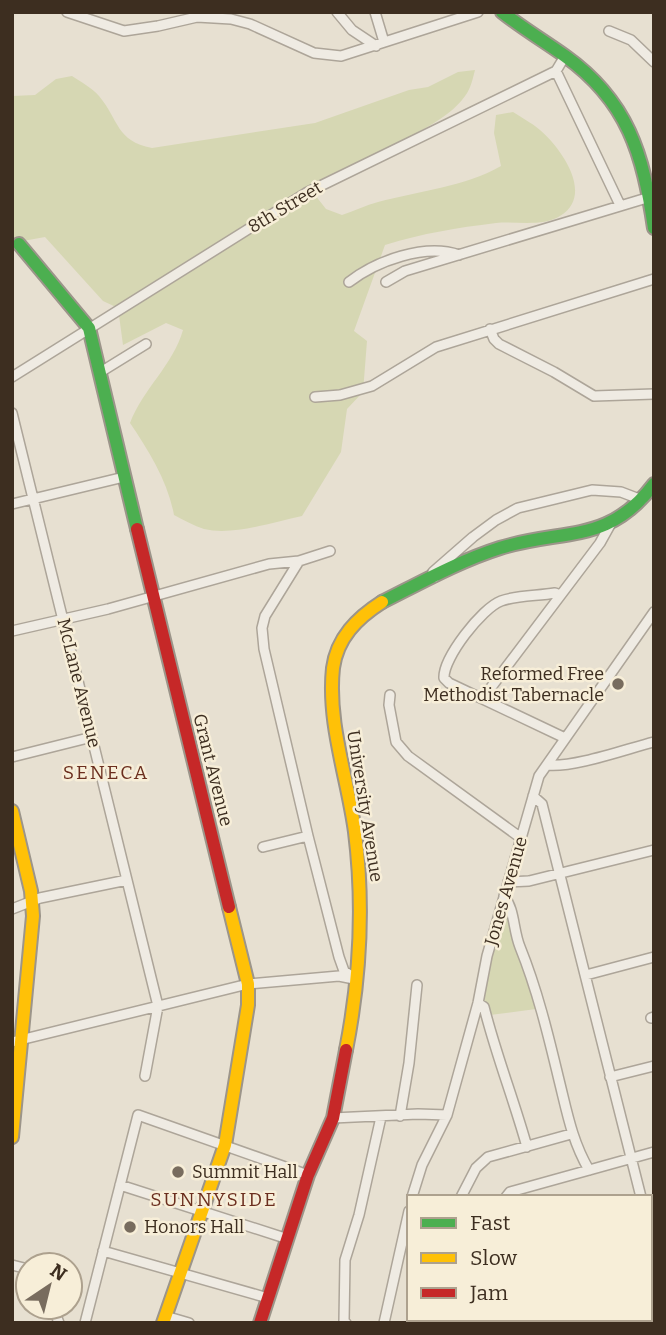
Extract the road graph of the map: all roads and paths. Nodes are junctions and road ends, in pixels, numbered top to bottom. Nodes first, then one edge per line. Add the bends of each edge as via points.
1 (67, 12) edge
2 (337, 12) edge
3 (375, 12) edge
4 (478, 12) edge
5 (502, 12) edge
6 (609, 31) dead end
7 (380, 44) junction
8 (565, 56) junction
9 (654, 62) edge
10 (556, 71) junction
11 (650, 197) junction
12 (620, 205) junction
13 (654, 228) edge
14 (19, 244) dead end
15 (459, 255) junction
16 (654, 279) edge
17 (349, 282) dead end
18 (386, 282) dead end
19 (89, 328) junction
20 (490, 329) junction
21 (146, 344) dead end
22 (99, 373) junction
23 (12, 377) edge
24 (654, 394) edge
25 (314, 397) dead end
26 (12, 413) edge
27 (124, 477) junction
28 (653, 487) edge
29 (33, 500) junction
30 (642, 500) junction
31 (12, 504) edge
32 (610, 525) junction
33 (330, 551) dead end
34 (299, 561) junction
35 (435, 577) junction
36 (560, 595) junction
37 (154, 596) junction
38 (654, 612) edge
39 (63, 619) junction
40 (12, 631) edge
41 (390, 695) dead end
42 (483, 698) junction
43 (92, 737) junction
44 (565, 738) junction
45 (654, 742) edge
46 (12, 757) edge
47 (547, 765) junction
48 (533, 796) junction
49 (12, 813) edge
50 (308, 836) junction
51 (521, 838) junction
52 (264, 847) dead end
53 (654, 850) edge
54 (560, 874) junction
55 (127, 880) junction
56 (508, 882) junction
57 (504, 896) junction
58 (32, 902) junction
59 (12, 909) edge
60 (654, 957) edge
61 (586, 975) junction
62 (356, 979) junction
63 (248, 984) junction
64 (417, 985) dead end
65 (478, 1003) junction
66 (158, 1006) junction
67 (16, 1042) edge
68 (654, 1066) edge
69 (145, 1076) dead end
70 (610, 1077) junction
71 (447, 1115) junction
72 (400, 1116) junction
73 (381, 1117) junction
74 (332, 1118) junction
75 (571, 1134) junction
76 (12, 1137) edge
77 (225, 1145) junction
78 (527, 1147) junction
79 (654, 1152) edge
80 (631, 1158) junction
81 (589, 1170) junction
82 (309, 1175) junction
83 (120, 1185) junction
84 (413, 1195) edge
85 (462, 1195) edge
86 (507, 1195) edge
87 (640, 1195) edge
88 (202, 1211) junction
89 (407, 1220) edge
90 (288, 1239) junction
91 (103, 1251) junction
92 (181, 1273) junction
93 (268, 1298) junction
94 (164, 1319) edge
95 (345, 1322) edge
96 (85, 1323) edge
97 (189, 1323) edge
98 (260, 1323) edge
99 (384, 1323) edge

1 - 7 street via 124,31 197,17 231,19 328,56
2 - 7 street via 352,30
3 - 7 street
4 - 7 street
5 - 8 street
6 - 9 street via 631,40
8 - 10 street
8 - 11 street via 611,96 625,117
10 - 12 street
10 - 19 street, 8th Street via 306,193
11 - 12 street
11 - 13 street
12 - 15 street
14 - 19 street, Grant Avenue
15 - 17 street via 399,257
15 - 18 street via 405,271
16 - 20 street
19 - 22 street, Grant Avenue
19 - 23 street, 8th Street
20 - 24 street via 499,344 594,396
20 - 25 street via 436,347 372,386
21 - 22 street
22 - 27 street, Grant Avenue
26 - 29 street, McLane Avenue
27 - 29 street
27 - 37 street, Grant Avenue
28 - 30 street, University Avenue
29 - 31 street
29 - 39 street, McLane Avenue
30 - 32 street, University Avenue
30 - 35 street via 605,489 518,508 436,568
32 - 35 street, University Avenue via 497,549
32 - 36 street
33 - 34 street
34 - 37 street via 269,564
34 - 50 street via 265,615 262,628
35 - 62 street, University Avenue via 365,613 349,628 333,667 332,708 355,832 361,902
36 - 42 street
36 - 42 street via 499,601 468,631 447,662 444,678
37 - 39 street
37 - 63 street, Grant Avenue
38 - 44 street, Jones Avenue
39 - 40 street
39 - 43 street, McLane Avenue
41 - 51 street via 396,743
42 - 44 street
43 - 46 street
43 - 55 street, McLane Avenue
44 - 47 street, Jones Avenue
45 - 47 street
47 - 48 street, Jones Avenue
48 - 51 street, Jones Avenue
48 - 54 street via 542,804
49 - 58 street
50 - 52 street
50 - 62 street via 344,971
51 - 56 street, Jones Avenue
53 - 54 street
54 - 56 street
54 - 61 street
55 - 58 street
55 - 66 street, McLane Avenue
56 - 57 street, Jones Avenue
57 - 65 street, Jones Avenue
57 - 75 street via 538,995
58 - 59 street
58 - 67 street
60 - 61 street
61 - 70 street
62 - 63 street via 339,976
62 - 74 street, University Avenue
63 - 66 street
63 - 77 street, Grant Avenue
64 - 72 street
65 - 71 street, Jones Avenue
65 - 78 street via 484,1007
66 - 67 street
66 - 69 street, McLane Avenue
67 - 76 street
68 - 70 street
70 - 80 street
71 - 72 street
71 - 84 street, Jones Avenue
72 - 73 street
73 - 74 street
73 - 95 street via 345,1260
74 - 82 street, University Avenue
75 - 78 street
75 - 81 street
77 - 82 street
77 - 83 street via 138,1115
77 - 88 street, Grant Avenue
78 - 85 street via 488,1157 476,1168
79 - 80 street
80 - 81 street
80 - 87 street
81 - 86 street
82 - 90 street, University Avenue
83 - 88 street
83 - 91 street
88 - 90 street
88 - 92 street, Grant Avenue
89 - 99 street
90 - 93 street, University Avenue
91 - 92 street
91 - 96 street
92 - 93 street
92 - 94 street, Grant Avenue
93 - 98 street, University Avenue
94 - 97 street

